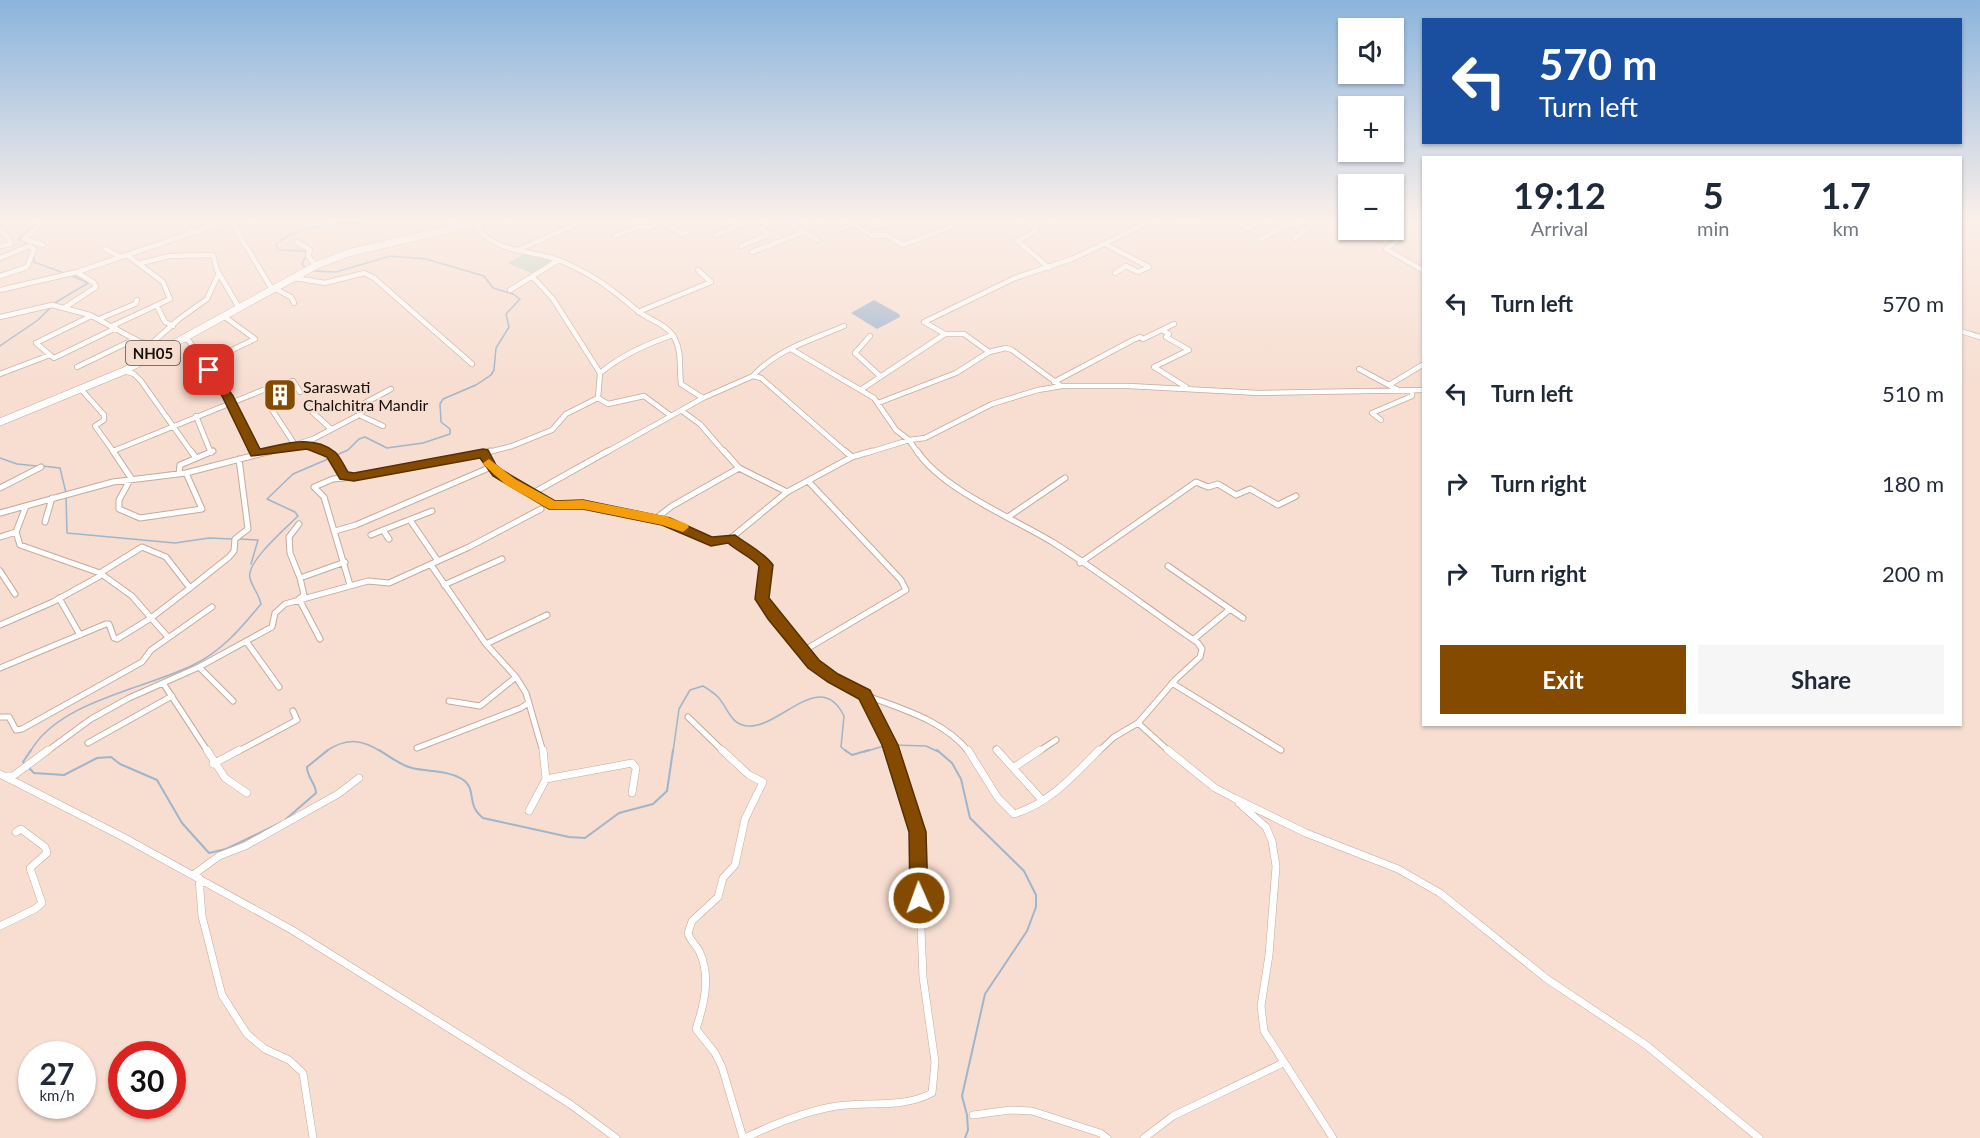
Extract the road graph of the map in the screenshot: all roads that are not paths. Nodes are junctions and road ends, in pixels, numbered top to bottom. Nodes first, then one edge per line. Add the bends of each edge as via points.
1 (68, 274) edge
2 (81, 274) edge
3 (154, 274) edge
4 (218, 274) edge
5 (220, 274) edge
6 (263, 274) edge
7 (300, 274) edge
8 (360, 274) edge
9 (366, 274) edge
10 (535, 274) edge
11 (585, 274) edge
12 (702, 274) edge
13 (1028, 274) edge
14 (297, 276) junction
15 (532, 276) junction
16 (273, 289) junction
17 (0, 290) edge
18 (510, 290) dead end
19 (137, 300) dead end
20 (294, 303) dead end
21 (157, 306) junction
22 (238, 306) junction
23 (64, 308) junction
24 (638, 312) junction
25 (92, 316) junction
26 (0, 317) edge
27 (225, 317) junction
28 (99, 319) junction
29 (1174, 324) dead end
30 (173, 326) junction
31 (844, 326) dead end
32 (114, 327) junction
33 (1162, 330) junction
34 (1962, 332) edge
35 (945, 334) junction
36 (673, 335) junction
37 (870, 336) dead end
38 (1980, 337) edge
39 (184, 338) junction
40 (135, 339) junction
41 (151, 344) junction
42 (791, 349) junction
43 (158, 350) junction
44 (989, 352) junction
45 (50, 355) junction
46 (205, 363) junction
47 (472, 364) dead end
48 (1422, 365) edge
49 (77, 367) dead end
50 (1359, 369) dead end
51 (124, 371) junction
52 (600, 373) junction
53 (0, 374) edge
54 (753, 376) junction
55 (880, 376) junction
56 (1054, 382) junction
57 (1389, 385) junction
58 (1062, 386) junction
59 (1189, 388) junction
60 (81, 389) junction
61 (391, 389) dead end
62 (862, 389) junction
63 (1412, 390) junction
64 (1422, 390) edge
65 (1400, 391) junction
66 (300, 392) dead end
67 (694, 394) junction
68 (598, 398) junction
69 (703, 398) junction
70 (694, 402) junction
71 (230, 403) junction
72 (878, 403) junction
73 (269, 405) dead end
74 (308, 408) dead end
75 (682, 411) junction
76 (359, 415) junction
77 (196, 416) junction
78 (671, 416) junction
79 (0, 420) edge
80 (1381, 420) dead end
81 (173, 426) junction
82 (383, 426) dead end
83 (331, 429) junction
84 (909, 440) junction
85 (295, 445) junction
86 (113, 451) junction
87 (483, 453) junction
88 (256, 454) junction
89 (852, 457) junction
90 (196, 458) junction
91 (239, 459) junction
92 (40, 467) dead end
93 (491, 467) junction
94 (739, 468) junction
95 (186, 473) junction
96 (178, 474) junction
97 (344, 476) junction
98 (131, 478) junction
99 (1065, 478) dead end
100 (808, 481) junction
101 (0, 488) edge
102 (787, 492) junction
103 (533, 493) junction
104 (1296, 496) dead end
105 (52, 498) junction
106 (551, 504) junction
107 (26, 506) junction
108 (432, 511) dead end
109 (0, 513) edge
110 (1008, 517) junction
111 (655, 519) junction
112 (410, 520) junction
113 (45, 522) dead end
114 (299, 524) dead end
115 (384, 530) junction
116 (335, 531) junction
117 (16, 532) junction
118 (371, 536) dead end
119 (0, 537) edge
120 (731, 538) junction
121 (388, 539) dead end
122 (502, 559) dead end
123 (438, 561) junction
124 (345, 562) junction
125 (1080, 562) junction
126 (431, 565) junction
127 (1168, 566) dead end
128 (0, 571) edge
129 (100, 573) junction
130 (300, 578) junction
131 (8, 582) junction
132 (350, 585) junction
133 (444, 585) junction
134 (0, 586) edge
135 (190, 588) junction
136 (15, 594) dead end
137 (59, 598) junction
138 (299, 599) junction
139 (212, 607) dead end
140 (1230, 609) junction
141 (547, 615) dead end
142 (151, 616) junction
143 (1243, 618) dead end
144 (0, 625) edge
145 (80, 635) junction
146 (168, 637) junction
147 (320, 639) dead end
148 (1194, 639) junction
149 (246, 641) junction
150 (486, 645) junction
151 (803, 651) junction
152 (199, 667) junction
153 (0, 668) edge
154 (516, 677) junction
155 (163, 683) junction
156 (1172, 683) junction
157 (279, 687) dead end
158 (865, 695) junction
159 (172, 696) junction
160 (233, 701) dead end
161 (449, 701) dead end
162 (528, 703) junction
163 (293, 711) dead end
164 (0, 717) edge
165 (688, 717) dead end
166 (1138, 723) junction
167 (1056, 740) dead end
168 (88, 743) dead end
169 (417, 748) dead end
170 (996, 749) dead end
171 (1281, 750) dead end
172 (213, 764) junction
173 (1013, 768) junction
174 (2, 776) edge
175 (359, 778) dead end
176 (546, 779) junction
177 (247, 793) dead end
178 (632, 793) dead end
179 (1234, 798) junction
180 (1042, 800) junction
181 (529, 811) dead end
182 (16, 832) dead end
183 (196, 876) junction
184 (0, 926) edge
185 (1283, 1063) junction
186 (974, 1115) dead end
187 (313, 1138) edge
188 (616, 1138) edge
189 (744, 1138) edge
190 (1107, 1138) edge
191 (1144, 1138) edge
192 (1333, 1138) edge
193 (1759, 1138) edge

1 - 17 street
2 - 23 street via 96,287
3 - 21 street via 163,282 170,299
4 - 30 street via 207,299
5 - 22 street
6 - 16 street
7 - 14 main road, NH05
8 - 14 street via 325,283
9 - 47 street
10 - 15 street
11 - 24 street via 607,286
12 - 24 street via 711,282
13 - 35 street via 924,322
14 - 16 main road, NH05
15 - 18 street
15 - 52 street via 560,307 576,340
16 - 20 street via 291,297
16 - 22 main road, NH05
16 - 27 main road, NH05
19 - 28 street
21 - 30 street via 165,322
21 - 32 street
22 - 39 main road, NH05
23 - 25 street
23 - 26 street via 52,305
24 - 36 street
25 - 28 street
25 - 45 street via 36,343
27 - 39 main road, NH05
27 - 46 street via 255,339
28 - 32 street
29 - 33 street
30 - 41 street
31 - 42 street
32 - 40 street
32 - 45 street via 54,358
33 - 56 street via 1140,337
33 - 59 street via 1168,334 1166,337 1189,350 1154,367
34 - 38 street
35 - 44 street via 969,336
35 - 55 street
36 - 52 street via 629,354
36 - 67 street via 681,384
37 - 55 street via 855,353
39 - 43 main road, NH05
39 - 46 street
39 - 51 main road, NH05
40 - 41 street
40 - 49 street
41 - 43 street
42 - 54 street via 772,356
42 - 62 street
43 - 60 main road, NH05
44 - 56 street via 1011,350
44 - 72 street via 956,373
45 - 53 street
46 - 71 street
48 - 57 street
50 - 57 street
51 - 60 main road, NH05
51 - 81 street via 141,381
52 - 68 street
54 - 69 street
54 - 89 street via 761,378
55 - 62 street
56 - 58 street
57 - 65 street
58 - 59 street
58 - 84 street via 992,404 924,438
59 - 65 street via 1259,393
60 - 79 main road, NH05
60 - 86 street via 104,415 95,426
61 - 76 street via 361,405 364,410
62 - 72 street
63 - 64 street
63 - 65 street
63 - 80 street via 1412,396 1372,413
66 - 71 street via 293,381
67 - 69 street
67 - 70 street
68 - 78 street via 608,404 644,396
68 - 87 street via 566,414 552,430
69 - 70 street
70 - 75 street
71 - 77 street
71 - 88 street
72 - 84 street via 896,430
73 - 85 street
74 - 83 street
75 - 78 street
75 - 94 street via 700,424
76 - 82 street
76 - 83 street
77 - 81 street
77 - 90 street via 213,452
78 - 103 street
81 - 86 street
81 - 90 street
83 - 85 street
84 - 89 street
84 - 110 street via 924,462 942,477
85 - 88 street
85 - 97 street via 309,445 331,455
86 - 98 street
87 - 93 street
87 - 97 street
88 - 91 street
89 - 100 street
90 - 96 street via 180,465
91 - 95 street
91 - 135 street via 248,530 235,539 229,557
92 - 101 street
93 - 103 street
93 - 116 street
94 - 102 street
94 - 111 street
95 - 96 street
95 - 98 street via 202,509 165,516 140,518 119,509 118,500
96 - 98 street
97 - 116 street via 314,487 324,497
98 - 105 street
99 - 110 street
100 - 102 street
100 - 151 street via 906,590
102 - 120 street
103 - 106 street
104 - 125 street via 1278,505 1250,489 1236,495 1218,484 1208,487 1196,482
105 - 107 street
105 - 113 street
106 - 111 street via 583,504
106 - 123 street
107 - 109 street
107 - 117 street
108 - 112 street
110 - 125 street
111 - 120 street via 711,542
112 - 115 street
112 - 123 street
114 - 130 street via 289,537 290,553
115 - 118 street
115 - 121 street
116 - 124 street
117 - 119 street
117 - 129 street via 20,545 26,548
120 - 151 street via 766,565 762,599
122 - 133 street
123 - 126 street
124 - 130 street
124 - 132 street
125 - 148 street
126 - 132 street via 389,583
126 - 133 street
127 - 140 street
128 - 131 street
129 - 135 street via 144,547 166,557
129 - 137 street
129 - 142 street via 135,598
130 - 138 street via 304,595
131 - 134 street
131 - 136 street
132 - 138 street
133 - 150 street
135 - 142 street
137 - 144 street
137 - 145 street
138 - 147 street
138 - 149 street via 276,609 272,627
139 - 146 street
140 - 143 street
140 - 148 street
141 - 150 street
142 - 145 street via 117,639 108,624
142 - 146 street
145 - 153 street
146 - 164 street via 142,662 22,729 16,730 9,717
148 - 156 street via 1202,653
149 - 152 street
149 - 157 street
150 - 154 street
151 - 158 street via 813,664
152 - 155 street
152 - 160 street
154 - 161 street via 480,706
154 - 162 street
155 - 159 street
155 - 174 street via 100,714 13,776
156 - 166 street
156 - 171 street
158 - 180 street via 960,740 998,800 1014,814 1027,811
158 - 189 street via 890,745 917,832 924,977 935,1062 932,1093 921,1101 839,1105 778,1121
159 - 168 street
159 - 172 street
162 - 169 street
162 - 176 street via 542,746
163 - 172 street via 297,720
165 - 189 street via 749,775 763,782 752,801 734,868 722,879 717,898 688,926 689,938 699,951 705,981 705,1005 696,1029 720,1060
166 - 179 street via 1215,788
166 - 180 street via 1115,737
167 - 173 street
170 - 173 street
172 - 177 street via 240,791
173 - 180 street
174 - 183 street
175 - 183 street via 245,846 219,856
176 - 178 street via 632,763 636,768
176 - 181 street
179 - 185 street via 1266,827 1272,841 1276,866 1261,1006 1264,1031
179 - 193 street via 1433,888 1547,979 1646,1045
182 - 184 street via 21,829 45,847 47,853 30,868 42,903
183 - 187 street via 222,995 247,1034 303,1073
183 - 188 street via 472,1041
185 - 191 street via 1173,1116
185 - 192 street
186 - 190 street via 1032,1111

